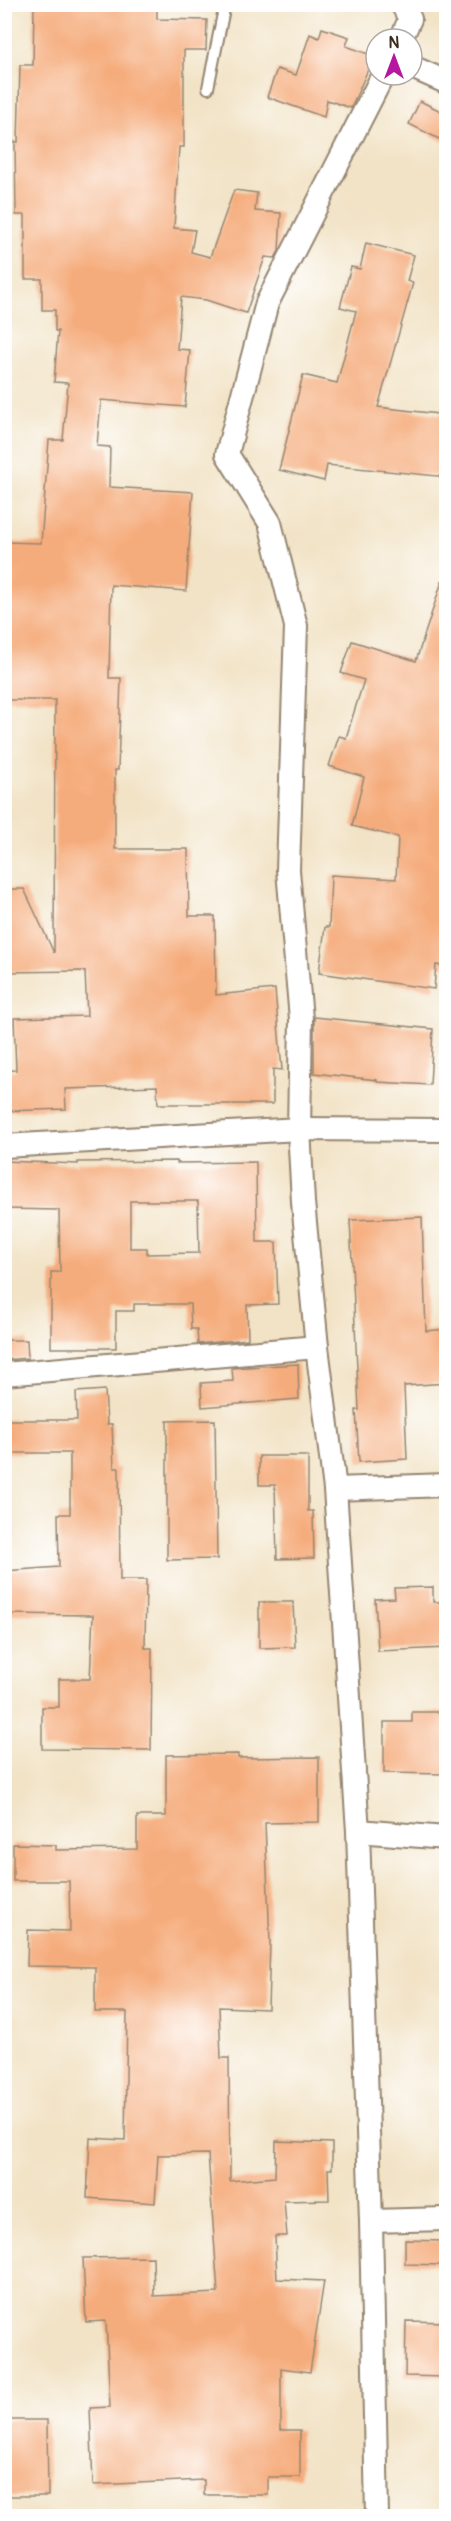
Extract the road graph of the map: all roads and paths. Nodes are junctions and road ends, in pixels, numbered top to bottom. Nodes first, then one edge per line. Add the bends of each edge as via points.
1 (225, 4) edge
2 (402, 4) edge
3 (406, 27) edge
4 (424, 72) edge
5 (447, 82) edge
6 (377, 87) edge
7 (208, 88) dead end
8 (299, 1129) junction
9 (447, 1130) edge
10 (4, 1146) edge
11 (317, 1347) junction
12 (4, 1374) edge
13 (447, 1485) edge
14 (335, 1489) junction
15 (358, 1831) junction
16 (447, 1838) edge
17 (447, 2219) edge
18 (371, 2221) junction
19 (377, 2517) edge

1 - 7 lane
2 - 3 street via 410,19
4 - 5 street
6 - 8 street via 267,303 227,454 270,523 296,626 288,870 301,1019
8 - 9 street
8 - 10 street
8 - 11 street
11 - 12 street
11 - 14 street
13 - 14 street
14 - 15 street
15 - 16 street
15 - 18 street
17 - 18 street
18 - 19 street

